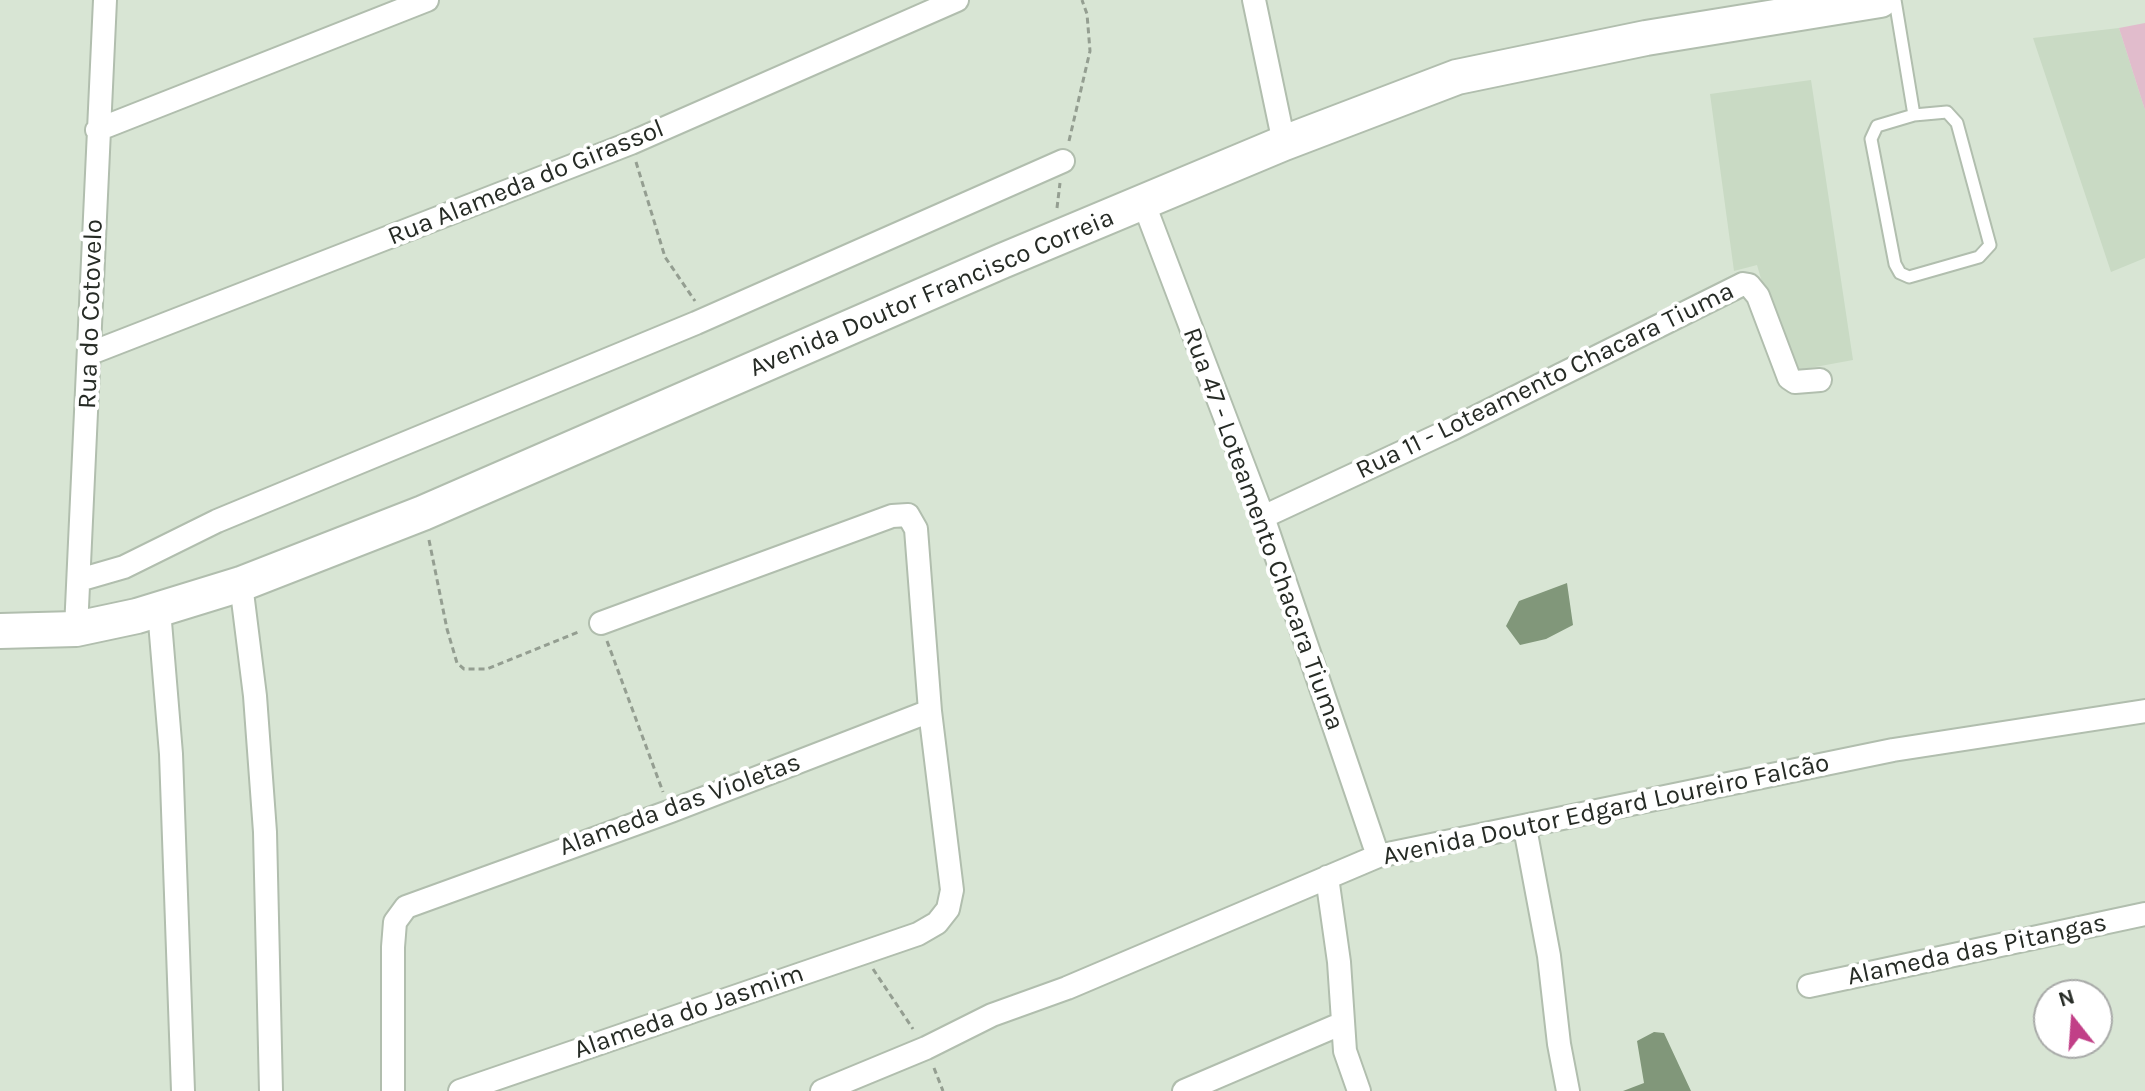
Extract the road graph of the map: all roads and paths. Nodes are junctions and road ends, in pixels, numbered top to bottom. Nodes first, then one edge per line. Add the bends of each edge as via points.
1 (105, 0) edge
2 (427, 0) edge
3 (957, 0) edge
4 (1082, 0) edge
5 (1254, 0) edge
6 (1880, 0) edge
7 (1895, 0) edge
8 (1914, 115) junction
9 (97, 130) junction
10 (631, 143) junction
11 (1284, 143) junction
12 (1063, 161) junction
13 (1144, 204) junction
14 (1056, 239) junction
15 (710, 317) junction
16 (91, 353) junction
17 (1820, 380) dead end
18 (423, 513) junction
19 (1263, 517) junction
20 (79, 580) junction
21 (241, 584) junction
22 (159, 610) junction
23 (601, 623) junction
24 (76, 629) junction
25 (0, 631) edge
26 (930, 711) junction
27 (2145, 711) edge
28 (671, 811) junction
29 (1525, 828) junction
30 (1378, 856) junction
31 (1327, 877) junction
32 (2145, 914) edge
33 (862, 953) junction
34 (1809, 986) dead end
35 (1343, 1023) junction
36 (926, 1048) junction
37 (183, 1091) edge
38 (271, 1091) edge
39 (393, 1091) edge
40 (460, 1091) edge
41 (822, 1091) edge
42 (943, 1091) edge
43 (1184, 1091) edge
44 (1359, 1091) edge
45 (1568, 1091) edge

1 - 9 street, Rua do Cotovelo
2 - 9 street
3 - 10 street, Rua Alameda do Girassol
4 - 12 path via 1090,51
5 - 11 street
6 - 11 main road, Avenida Doutor Francisco Correia via 1646,38 1457,77
7 - 8 lane
8 - 8 lane via 1877,126 1871,139 1895,264 1909,277 1979,257 1990,245 1957,123 1947,112
9 - 16 street, Rua do Cotovelo
10 - 15 path via 665,257
10 - 16 street, Rua Alameda do Girassol
11 - 13 main road, Avenida Doutor Francisco Correia
12 - 14 path
12 - 15 street
13 - 14 main road, Avenida Doutor Francisco Correia
13 - 19 street, Rua 47 - Loteamento Chacara Tiuma
14 - 18 main road, Avenida Doutor Francisco Correia
15 - 20 street via 217,521 124,567
16 - 20 street, Rua do Cotovelo
17 - 19 street, Rua 11 - Loteamento Chacara Tiuma via 1789,378 1758,296 1743,284
18 - 21 main road, Avenida Doutor Francisco Correia
18 - 23 path via 447,629 457,663 464,669 487,669
19 - 30 street, Rua 47 - Loteamento Chacara Tiuma
20 - 24 street, Rua do Cotovelo
21 - 22 main road, Avenida Doutor Francisco Correia
21 - 38 street via 265,832
22 - 24 main road, Avenida Doutor Francisco Correia
22 - 37 street via 171,754
23 - 26 street via 892,516 908,515 916,529
23 - 28 path
24 - 25 main road, Avenida Doutor Francisco Correia
26 - 28 street, Alameda das Violetas
26 - 33 street, Alameda do Jasmim via 952,890 943,917 918,934
27 - 29 street, Avenida Doutor Edgard Loureiro Falcão via 1893,750
28 - 39 street, Alameda das Violetas via 406,907 395,922
29 - 30 street, Avenida Doutor Edgard Loureiro Falcão
29 - 45 street
30 - 31 street, Avenida Doutor Edgard Loureiro Falcão
31 - 35 street
31 - 36 street, Avenida Doutor Edgard Loureiro Falcão via 992,1015
32 - 34 street, Alameda das Pitangas
33 - 36 path
33 - 40 street, Alameda do Jasmim
35 - 43 street
35 - 44 street via 1345,1051
36 - 41 street, Avenida Doutor Edgard Loureiro Falcão
36 - 42 path

